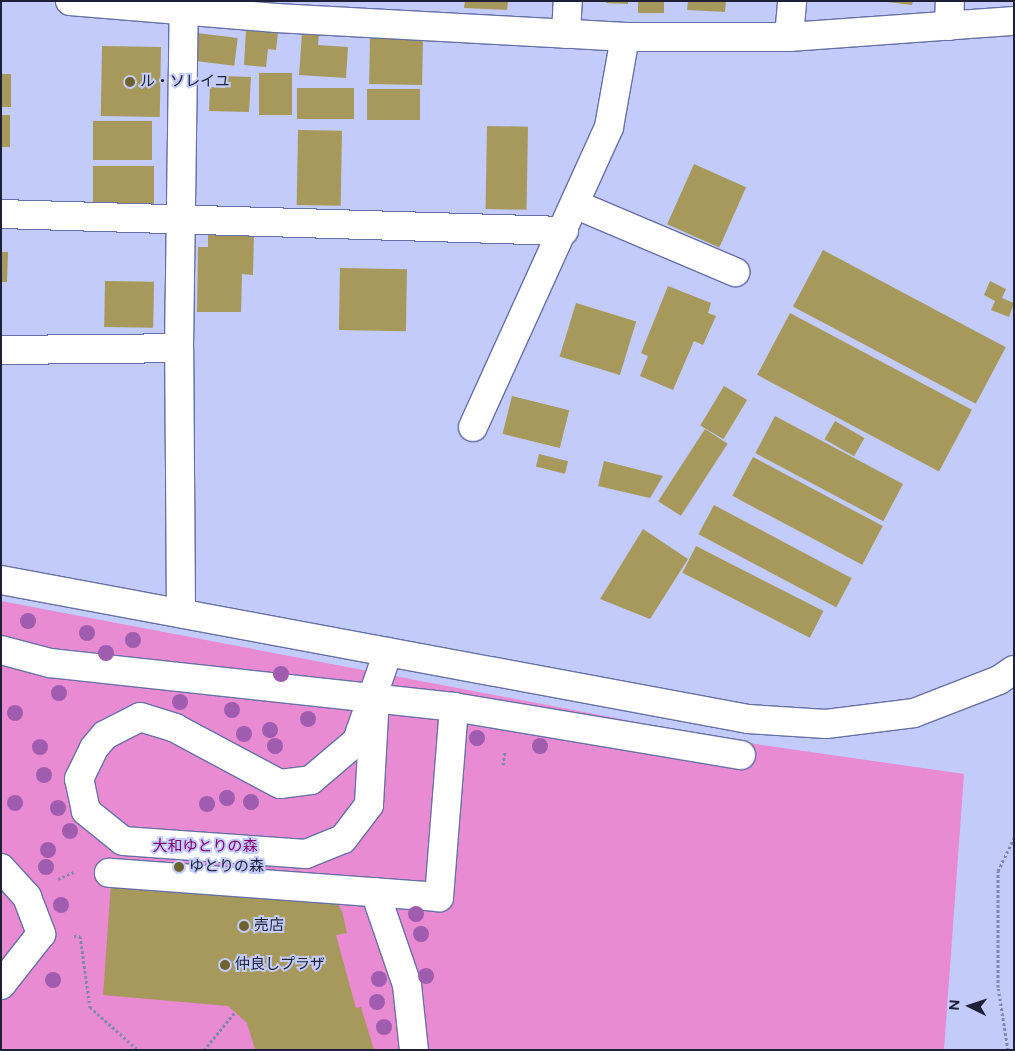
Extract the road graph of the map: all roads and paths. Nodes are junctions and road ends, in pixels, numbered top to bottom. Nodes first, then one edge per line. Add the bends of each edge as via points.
1 (70, 1) edge
2 (568, 1) edge
3 (792, 1) edge
4 (184, 6) edge
5 (950, 14) edge
6 (1014, 21) edge
7 (566, 34) junction
8 (625, 37) junction
9 (789, 37) junction
10 (577, 205) junction
11 (1, 214) edge
12 (181, 216) junction
13 (564, 231) junction
14 (735, 272) dead end
15 (179, 348) junction
16 (1, 350) edge
17 (473, 427) dead end
18 (1, 580) edge
19 (181, 613) junction
20 (1, 650) edge
21 (388, 652) junction
22 (1014, 670) edge
23 (374, 697) junction
24 (454, 707) junction
25 (741, 755) dead end
26 (1014, 838) edge
27 (1, 868) edge
28 (109, 874) joint
29 (375, 892) junction
30 (27, 898) junction
31 (42, 934) junction
32 (1, 985) edge
33 (235, 1012) dead end
34 (138, 1050) edge
35 (204, 1050) edge
36 (414, 1050) edge
37 (1008, 1050) edge

1 - 4 street
2 - 7 street
3 - 9 street
4 - 7 street
4 - 12 street
5 - 6 street
5 - 9 street
7 - 8 street
8 - 9 street
8 - 10 street via 609,127
10 - 13 street
10 - 14 street
11 - 12 street
12 - 13 street
12 - 15 street
13 - 17 street
15 - 16 street
15 - 19 street
18 - 19 street
19 - 21 street
20 - 23 street via 50,663
21 - 22 street via 748,719 826,724 914,713
21 - 23 street
23 - 23 street via 369,805 343,839 306,854 123,841 86,811 79,779 94,748 105,736 140,717 175,728 280,784 312,780 357,742
23 - 24 street
24 - 25 street
24 - 29 street via 439,896
26 - 37 path via 998,871 998,988
27 - 30 street
28 - 29 street
28 - 30 path via 70,871
29 - 36 street via 407,985
30 - 31 street
31 - 32 street
31 - 34 path via 80,936 90,1007
33 - 35 path

